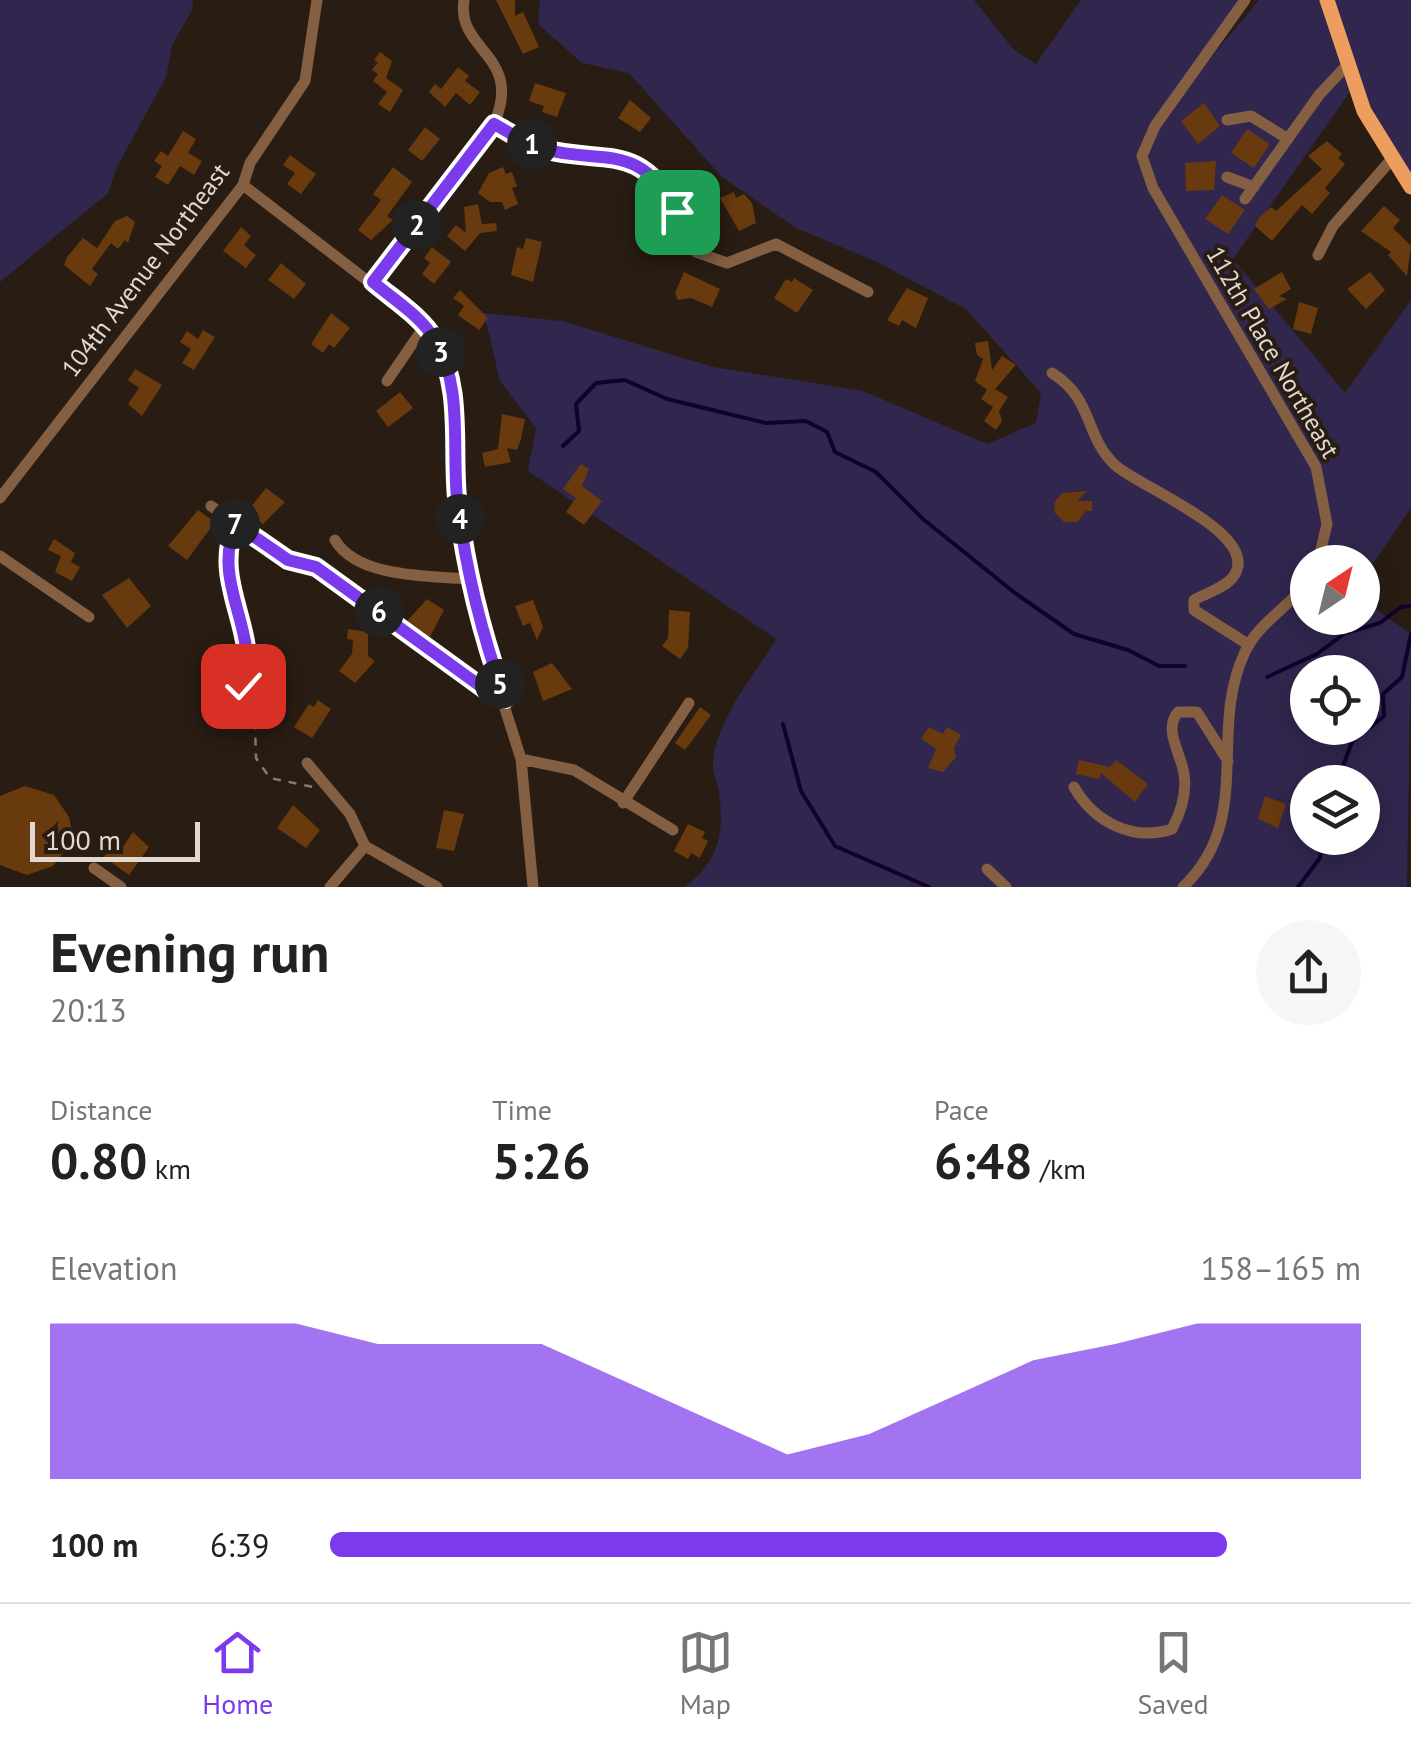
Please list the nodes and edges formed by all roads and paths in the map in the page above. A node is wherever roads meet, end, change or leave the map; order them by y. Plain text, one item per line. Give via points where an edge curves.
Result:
1 (317, 0) edge
2 (464, 0) edge
3 (1245, 0) edge
4 (1327, 0) edge
5 (1347, 64) junction
6 (1226, 120) dead end
7 (494, 124) junction
8 (1288, 139) junction
9 (1391, 160) junction
10 (1228, 176) dead end
11 (243, 185) junction
12 (1254, 186) junction
13 (1411, 187) edge
14 (1244, 199) dead end
15 (1318, 256) dead end
16 (373, 282) junction
17 (868, 292) dead end
18 (424, 327) junction
19 (1052, 373) dead end
20 (388, 381) dead end
21 (0, 498) edge
22 (211, 506) dead end
23 (236, 524) junction
24 (336, 540) dead end
25 (1322, 545) edge
26 (0, 556) edge
27 (469, 579) junction
28 (1290, 601) edge
29 (89, 616) dead end
30 (1249, 645) junction
31 (505, 699) junction
32 (689, 703) dead end
33 (521, 759) junction
34 (1228, 762) junction
35 (307, 763) dead end
36 (1074, 787) dead end
37 (334, 793) junction
38 (623, 803) junction
39 (673, 830) dead end
40 (365, 846) junction
41 (94, 868) dead end
42 (987, 868) dead end
43 (121, 887) edge
44 (330, 887) edge
45 (436, 887) edge
46 (533, 887) edge
47 (1006, 887) edge
48 (1183, 887) edge

1 - 11 street, 104th Avenue Northeast via 305,81 250,163
2 - 7 street via 469,30 504,89
3 - 25 street, 112th Place Northeast via 1154,126 1142,156 1316,467 1327,524
4 - 5 main road
5 - 8 street
5 - 9 main road
6 - 8 street via 1251,116
7 - 16 street
7 - 17 street via 539,148 616,156 633,164 667,194 696,252 726,263 776,244
8 - 12 street
9 - 13 main road
9 - 15 street via 1332,226
10 - 12 street
11 - 16 street
11 - 21 street, 104th Avenue Northeast
12 - 14 street
16 - 18 street
18 - 20 street
18 - 27 street via 452,385
19 - 30 street via 1087,407 1115,465 1219,530 1237,552 1232,579 1194,600 1194,610
22 - 23 street
23 - 31 street via 288,560 316,567
23 - 37 path via 225,549 250,666 243,686 256,758 270,778
24 - 27 street via 357,562
26 - 29 street
27 - 31 street
28 - 30 street
30 - 34 street via 1232,696
31 - 33 street
32 - 38 street
33 - 38 street via 574,770
33 - 46 street
34 - 36 street via 1196,712 1178,712 1171,729 1184,794 1172,829 1150,836 1102,819
34 - 48 street via 1224,826 1210,858
35 - 37 street
37 - 40 street
38 - 39 street
40 - 44 street
40 - 45 street
41 - 43 street
42 - 47 street

